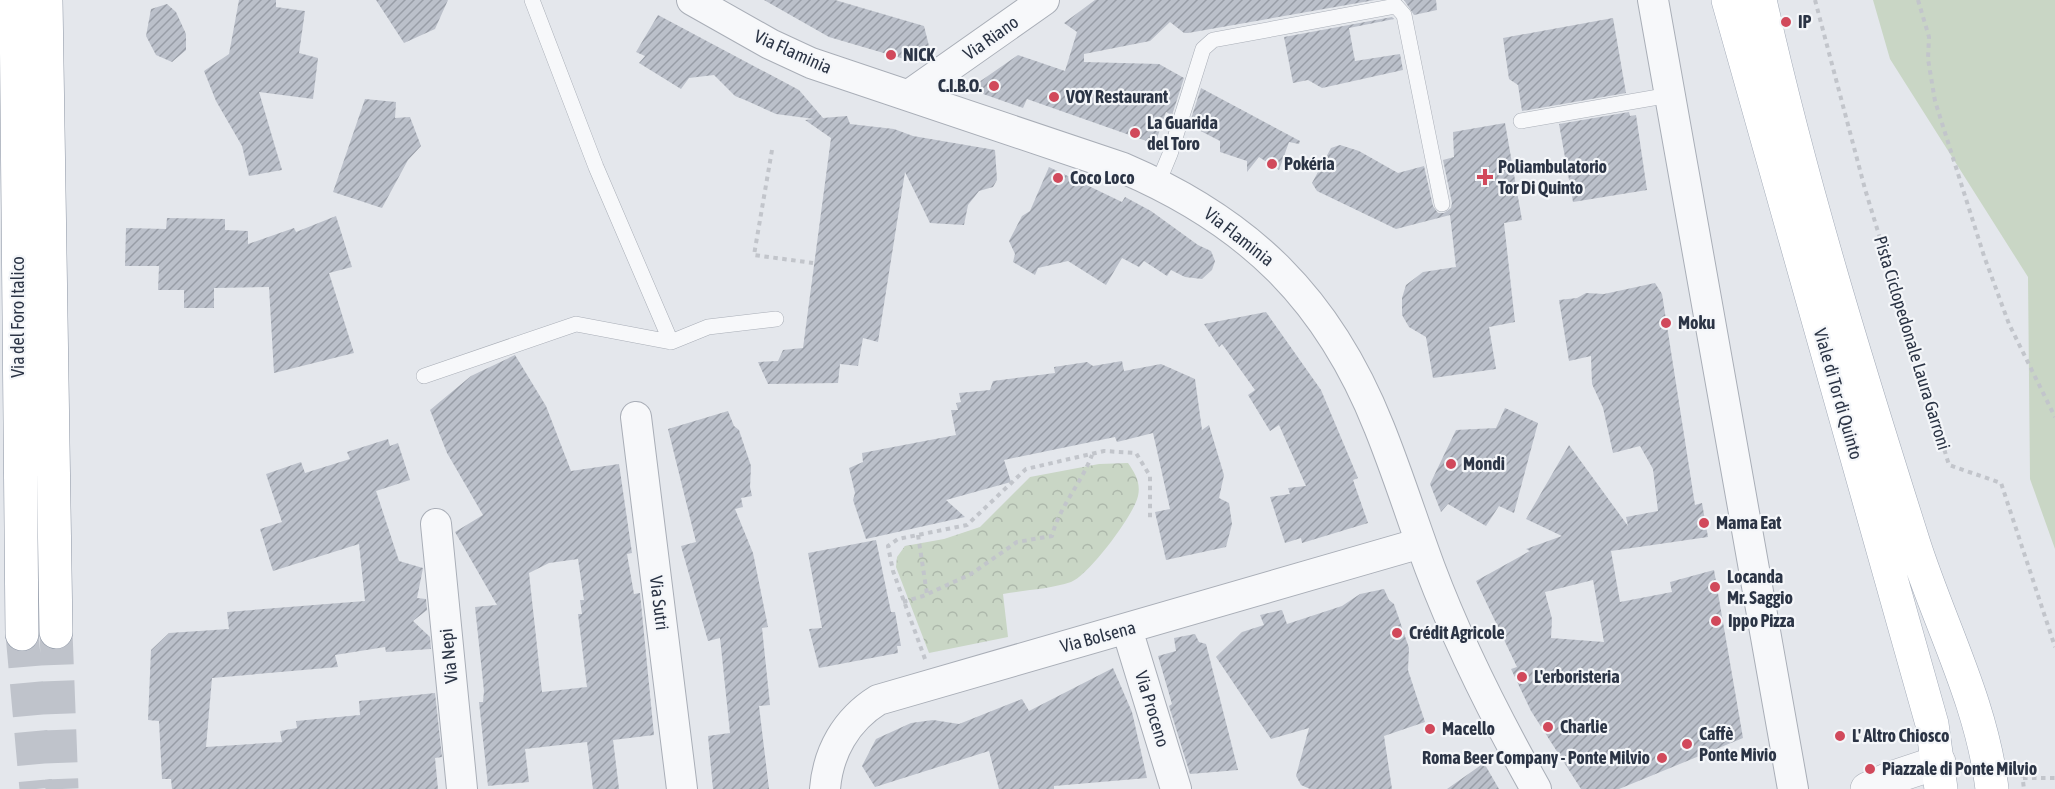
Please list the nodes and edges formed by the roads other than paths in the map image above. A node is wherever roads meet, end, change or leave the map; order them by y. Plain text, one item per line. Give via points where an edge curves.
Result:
1 (16, 0) edge
2 (46, 0) edge
3 (532, 0) edge
4 (692, 0) edge
5 (1044, 0) edge
6 (1653, 0) edge
7 (1728, 0) edge
8 (1760, 0) edge
9 (0, 47) edge
10 (909, 95) junction
11 (1670, 95) junction
12 (1521, 121) dead end
13 (18, 148) junction
14 (1158, 183) junction
15 (1442, 204) dead end
16 (776, 319) dead end
17 (671, 342) junction
18 (424, 376) dead end
19 (636, 417) dead end
20 (436, 524) dead end
21 (1421, 543) junction
22 (1127, 629) junction
23 (56, 632) tunnel mouth
24 (22, 634) tunnel mouth
25 (1940, 776) edge
26 (1991, 781) edge
27 (462, 789) edge
28 (682, 789) edge
29 (825, 789) edge
30 (1176, 789) edge
31 (1536, 789) edge
32 (1793, 789) edge
33 (1867, 789) edge

1 - 13 main road, Via del Foro Italico
2 - 23 main road, Via del Foro Italico
3 - 17 lane via 596,167
4 - 10 street, Via Flaminia via 800,58
5 - 10 street, Via Riano
6 - 11 street
7 - 25 main road, Viale di Tor di Quinto via 1932,724
8 - 26 main road, Viale di Tor di Quinto via 1815,221 1930,595 1973,705
9 - 13 main road
10 - 14 street, Via Flaminia
11 - 12 lane
11 - 32 street
13 - 24 main road, Via del Foro Italico
14 - 15 lane via 1203,49 1213,40 1396,6 1404,15
14 - 21 street, Via Flaminia via 1250,240 1277,266 1327,328 1345,355 1379,427
16 - 17 lane via 708,327
17 - 18 lane via 576,324
19 - 28 street, Via Sutri
20 - 27 street, Via Nepi
21 - 22 street, Via Bolsena
21 - 31 street, Via Flaminia via 1478,680
22 - 29 street, Via Bolsena via 878,700 859,714 840,738
22 - 30 street, Via Proceno
25 - 33 street via 1890,778

